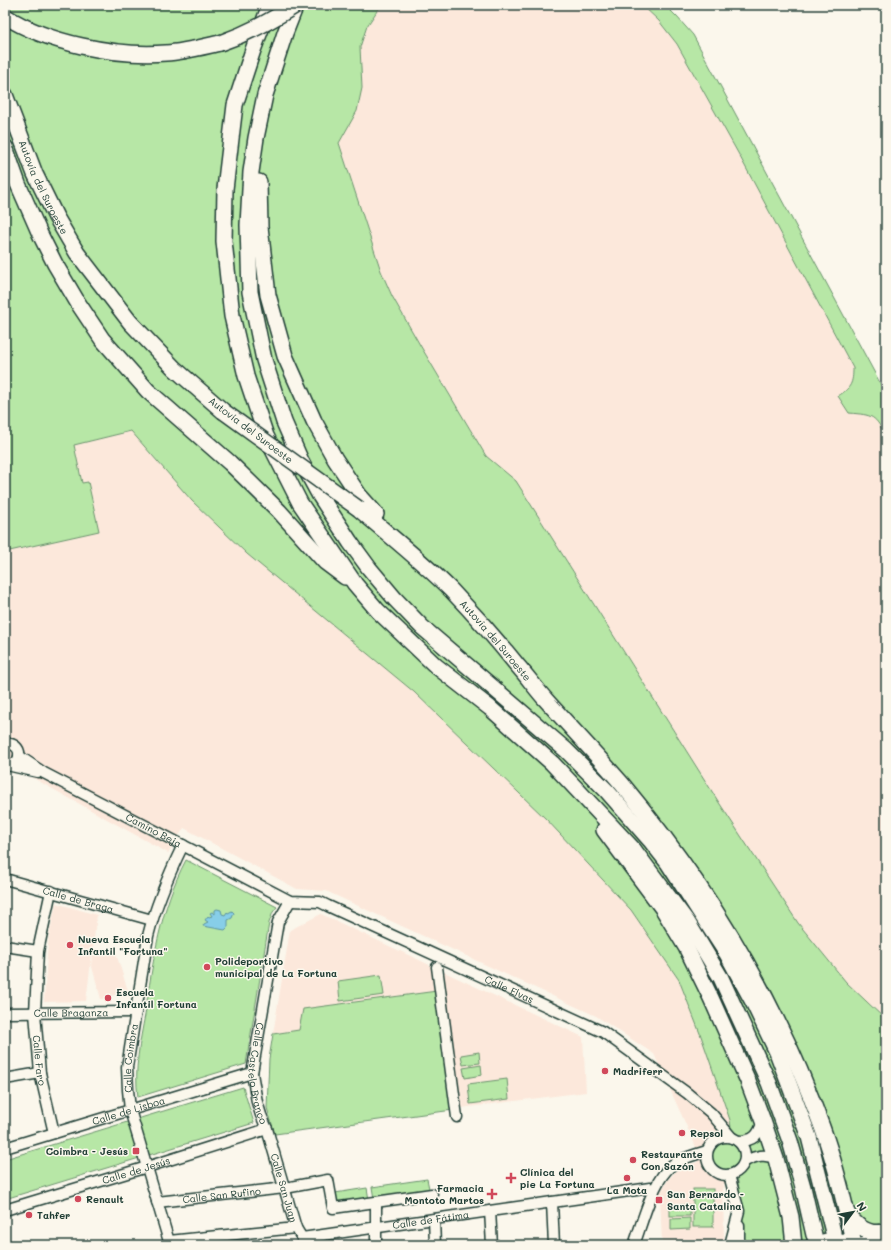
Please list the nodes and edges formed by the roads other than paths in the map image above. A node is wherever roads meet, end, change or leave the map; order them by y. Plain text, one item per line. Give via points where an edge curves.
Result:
1 (270, 5) edge
2 (296, 5) edge
3 (5, 16) edge
4 (5, 95) edge
5 (256, 138) junction
6 (5, 147) edge
7 (424, 564) junction
8 (355, 584) junction
9 (544, 698) junction
10 (6, 743) edge
11 (19, 756) junction
12 (552, 763) junction
13 (6, 765) edge
14 (44, 773) junction
15 (650, 840) junction
16 (183, 845) junction
17 (5, 879) edge
18 (51, 891) junction
19 (290, 901) junction
20 (152, 920) junction
21 (5, 946) edge
22 (38, 951) junction
23 (437, 967) dead end
24 (136, 1012) junction
25 (5, 1013) edge
26 (36, 1013) junction
27 (40, 1073) junction
28 (252, 1073) junction
29 (5, 1079) edge
30 (130, 1110) junction
31 (711, 1113) junction
32 (457, 1118) dead end
33 (763, 1121) junction
34 (267, 1129) junction
35 (54, 1133) junction
36 (735, 1139) junction
37 (715, 1140) junction
38 (5, 1148) edge
39 (707, 1151) junction
40 (776, 1159) junction
41 (745, 1161) junction
42 (147, 1167) junction
43 (729, 1175) junction
44 (285, 1188) junction
45 (654, 1190) junction
46 (432, 1194) dead end
47 (157, 1202) junction
48 (376, 1202) junction
49 (552, 1202) junction
50 (5, 1210) edge
51 (846, 1210) junction
52 (490, 1211) junction
53 (739, 1211) junction
54 (434, 1219) junction
55 (375, 1227) junction
56 (296, 1228) junction
57 (886, 1231) edge
58 (833, 1232) dead end
59 (886, 1238) edge
60 (813, 1240) edge
61 (303, 1241) edge
62 (169, 1243) edge
63 (376, 1245) edge
64 (435, 1245) edge
65 (492, 1245) edge
66 (554, 1245) edge
67 (634, 1245) edge
68 (731, 1245) edge
69 (740, 1245) edge
70 (794, 1245) edge
71 (854, 1245) edge
72 (861, 1245) edge

1 - 8 highway via 235,105 232,128 225,188 224,241 232,316 246,376 266,436 300,504
2 - 3 highway, bridge via 237,37 200,48 166,53 130,53 79,46 35,32
2 - 5 highway via 265,95
4 - 7 highway, Autovía del Suroeste, bridge via 56,217 77,253 130,322 174,368 223,411 359,509
5 - 7 highway via 260,227 268,295 285,356 314,421 359,495
5 - 15 highway via 250,172 250,292 264,360 284,422 320,496 350,542 395,599 422,627 566,750
6 - 8 highway, Autovía del Suroeste via 18,184 55,264 102,339 148,391 230,463 326,562
7 - 9 highway, Autovía del Suroeste via 489,632
8 - 12 highway via 378,611 436,666 490,708
9 - 15 highway via 569,733 630,805
9 - 51 highway via 622,784 684,864 712,905 780,1024 825,1136
10 - 11 street, Camino Beja via 16,747
11 - 13 street via 16,762
11 - 14 street, Camino Beja
12 - 33 highway via 564,785 609,836 664,909 711,998
12 - 60 highway via 634,850 688,923 721,978 769,1083 790,1141 803,1187
13 - 14 street
14 - 16 street, Camino Beja
15 - 58 highway via 668,863 727,954 777,1052 809,1137
16 - 19 street, Camino Beja
16 - 20 street, Calle Coimbra
17 - 18 street, Calle de Braga
18 - 20 street, Calle de Braga
18 - 22 street, Calle Faro
19 - 28 street, Calle Castelo Branco via 278,922
19 - 31 street, Calle Elvas via 320,902 603,1032
20 - 24 street, Calle Coimbra
21 - 22 street
22 - 26 street, Calle Faro
23 - 32 street
24 - 26 street, Calle Braganza
24 - 30 street, Calle Coimbra via 127,1067
25 - 26 street, Calle Braganza
26 - 27 street, Calle Faro
27 - 29 street
27 - 35 street, Calle Faro
28 - 30 street, Calle de Lisboa
28 - 34 street, Calle Castelo Branco via 257,1102
30 - 35 street, Calle de Lisboa
30 - 42 street, Calle Coimbra
31 - 36 street, Calle Elvas
31 - 37 street via 715,1124
33 - 36 street via 757,1136 750,1140
33 - 40 highway
34 - 42 street, Calle de Jesús
34 - 44 street, Calle San Juan
35 - 38 street, Calle de Lisboa
36 - 37 street via 724,1137
36 - 41 street via 745,1150
37 - 39 street
39 - 43 street via 708,1164 712,1169 716,1173
39 - 45 street via 684,1158 666,1170
40 - 41 street via 762,1155
40 - 70 highway via 791,1217
41 - 43 street via 739,1171
42 - 47 street, Calle Coimbra
42 - 50 street, Calle de Jesús
43 - 53 street
44 - 47 street, Calle San Rufino
44 - 48 street, Calle San Rufino via 328,1180 333,1208
44 - 56 street, Calle San Juan
45 - 49 street, Calle de Fátima via 650,1188
45 - 67 street
46 - 48 street
47 - 62 street, Calle Coimbra
48 - 55 street
49 - 52 street, Calle de Fátima
49 - 66 street
51 - 57 highway via 858,1226 868,1232
51 - 71 highway
52 - 54 street, Calle de Fátima
52 - 65 street
53 - 68 street
53 - 69 street
54 - 55 street, Calle de Fátima
54 - 64 street
55 - 61 street, Calle de Fátima
55 - 63 street
56 - 61 street, Calle San Juan
56 - 62 street
59 - 72 main road
60 - 71 main road via 834,1239

